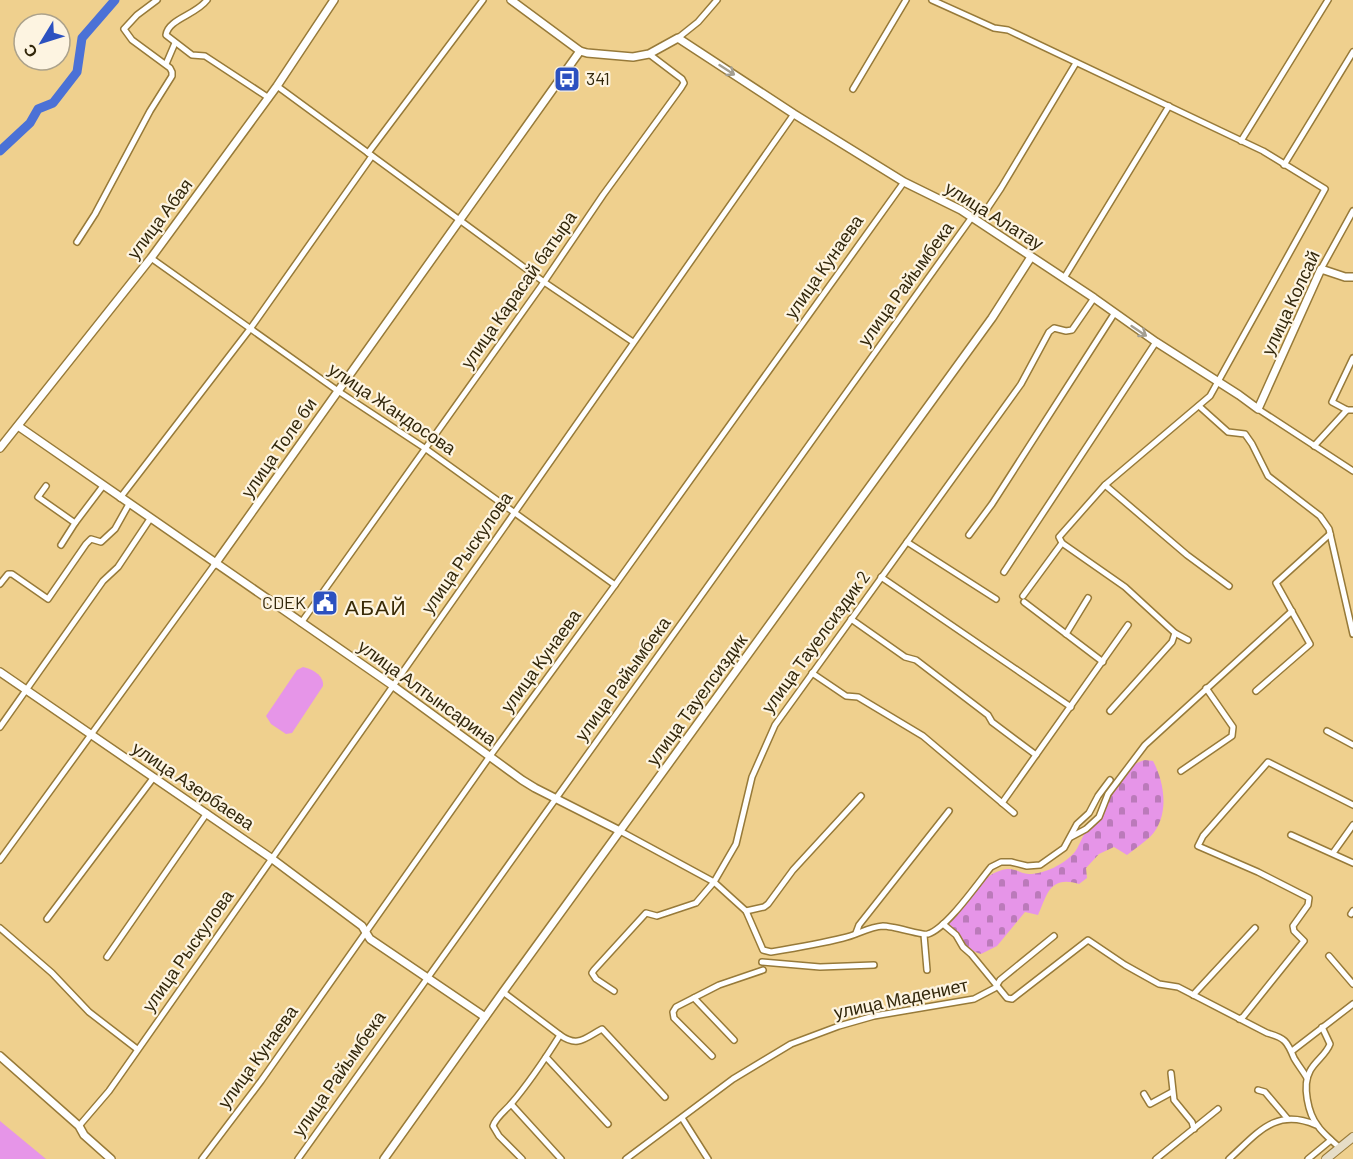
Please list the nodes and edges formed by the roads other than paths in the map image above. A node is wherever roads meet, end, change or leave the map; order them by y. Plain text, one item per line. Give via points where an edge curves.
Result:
1 (157, 0) edge
2 (207, 0) edge
3 (334, 0) edge
4 (483, 0) edge
5 (511, 0) edge
6 (717, 0) edge
7 (906, 0) edge
8 (932, 0) edge
9 (1328, 0) edge
10 (678, 38) junction
11 (175, 43) junction
12 (580, 51) junction
13 (1353, 52) edge
14 (649, 54) junction
15 (1076, 63) junction
16 (166, 64) junction
17 (277, 86) junction
18 (853, 89) dead end
19 (269, 98) junction
20 (1169, 106) junction
21 (794, 114) junction
22 (1241, 141) junction
23 (370, 154) junction
24 (1284, 165) junction
25 (904, 182) junction
26 (1353, 211) edge
27 (972, 217) junction
28 (460, 221) junction
29 (77, 242) dead end
30 (1031, 257) junction
31 (151, 258) junction
32 (1321, 269) junction
33 (1353, 277) edge
34 (1064, 278) junction
35 (544, 282) junction
36 (1094, 298) junction
37 (1114, 314) junction
38 (250, 329) junction
39 (633, 342) junction
40 (1156, 342) junction
41 (1353, 358) edge
42 (1218, 381) junction
43 (338, 391) junction
44 (1199, 406) junction
45 (1258, 409) junction
46 (1350, 410) edge
47 (18, 426) junction
48 (1314, 446) junction
49 (0, 448) edge
50 (426, 449) junction
51 (1353, 471) edge
52 (1105, 485) junction
53 (46, 486) dead end
54 (103, 486) junction
55 (120, 498) junction
56 (129, 504) junction
57 (514, 513) junction
58 (150, 519) junction
59 (75, 523) junction
60 (1330, 534) junction
61 (969, 535) dead end
62 (906, 542) junction
63 (1062, 543) junction
64 (61, 545) dead end
65 (215, 564) junction
66 (1004, 572) dead end
67 (881, 577) junction
68 (1, 581) edge
69 (615, 585) junction
70 (1229, 586) dead end
71 (1088, 598) dead end
72 (996, 599) dead end
73 (1292, 611) junction
74 (851, 619) junction
75 (301, 623) junction
76 (1128, 625) dead end
77 (1175, 633) junction
78 (1066, 634) junction
79 (1353, 634) edge
80 (1188, 640) dead end
81 (1103, 662) junction
82 (0, 672) edge
83 (812, 673) junction
84 (392, 685) junction
85 (1206, 688) junction
86 (27, 690) junction
87 (1256, 691) dead end
88 (1071, 707) junction
89 (1110, 711) dead end
90 (0, 727) edge
91 (1327, 731) dead end
92 (90, 735) junction
93 (1353, 745) edge
94 (1036, 755) junction
95 (490, 756) junction
96 (1181, 771) dead end
97 (154, 777) junction
98 (1110, 780) dead end
99 (861, 796) dead end
100 (556, 799) junction
101 (1002, 803) junction
102 (1353, 805) edge
103 (949, 811) dead end
104 (207, 813) junction
105 (1014, 813) dead end
106 (1352, 827) edge
107 (620, 831) junction
108 (1291, 835) dead end
109 (1071, 837) junction
110 (1333, 854) junction
111 (271, 858) junction
112 (0, 860) edge
113 (1353, 863) edge
114 (714, 882) junction
115 (746, 911) junction
116 (47, 920) dead end
117 (943, 924) junction
118 (0, 928) edge
119 (1255, 928) dead end
120 (365, 931) junction
121 (856, 933) junction
122 (924, 935) junction
123 (1054, 936) dead end
124 (1329, 956) dead end
125 (107, 957) dead end
126 (762, 962) dead end
127 (874, 965) dead end
128 (763, 970) dead end
129 (927, 970) dead end
130 (427, 977) junction
131 (1353, 984) edge
132 (997, 985) junction
133 (614, 991) dead end
134 (503, 992) junction
135 (1193, 995) junction
136 (694, 998) junction
137 (1353, 1004) edge
138 (485, 1017) junction
139 (1239, 1019) junction
140 (1322, 1028) junction
141 (560, 1035) junction
142 (734, 1040) dead end
143 (137, 1049) junction
144 (1292, 1051) junction
145 (0, 1056) edge
146 (712, 1056) dead end
147 (546, 1057) junction
148 (1171, 1073) dead end
149 (1307, 1078) junction
150 (1258, 1090) dead end
151 (1172, 1092) junction
152 (1144, 1094) dead end
153 (665, 1097) dead end
154 (511, 1104) junction
155 (1218, 1109) dead end
156 (682, 1118) junction
157 (1287, 1118) junction
158 (608, 1124) dead end
159 (1316, 1125) junction
160 (79, 1126) junction
161 (1194, 1128) junction
162 (1353, 1137) edge
163 (1331, 1140) junction
164 (1340, 1148) junction
165 (111, 1159) edge
166 (202, 1159) edge
167 (298, 1159) edge
168 (384, 1159) edge
169 (522, 1159) edge
170 (561, 1159) edge
171 (626, 1159) edge
172 (708, 1159) edge
173 (1156, 1159) edge
174 (1229, 1159) edge
175 (1308, 1159) edge
176 (1326, 1159) edge

1 - 16 street via 124,29 132,40
2 - 11 street via 194,13 168,27 166,35
3 - 17 street, улица Абая
4 - 23 street
5 - 12 street
6 - 10 street
7 - 18 street
8 - 15 street via 994,28 1007,29
9 - 22 street
10 - 14 street
10 -> 21 street, улица Алатау
11 - 16 street
11 - 19 street via 192,55 205,56
12 - 14 street via 604,56
12 - 28 street, улица Толе би
13 - 24 street
14 - 35 street, улица Карасай батыра via 684,83
15 - 20 street
15 - 27 street, улица Райымбека via 992,202
16 - 29 street via 172,76
17 - 19 street, улица Абая
17 - 23 street
19 - 31 street, улица Абая
20 - 22 street
20 - 34 street
21 - 25 street, улица Алатау
21 - 39 street, улица Рыскулова
22 - 24 street
23 - 28 street
23 - 38 street
24 - 42 street via 1325,189
25 - 27 street, улица Алатау
25 - 69 street, улица Кунаева
26 - 32 street, улица Колсай
27 - 30 street, улица Алатау
27 - 100 street, улица Райымбека
28 - 35 street
28 - 43 street, улица Толе би
30 - 34 street, улица Алатау
30 - 107 street, улица Тауелсиздик via 992,318
31 - 38 street, улица Жандосова
31 - 47 street, улица Абая
32 - 33 street
32 - 45 street, улица Колсай
34 - 36 street, улица Алатау
35 - 39 street
35 - 50 street, улица Карасай батыра
36 - 37 street, улица Алатау
36 - 62 street, улица Тауелсиздик 2 via 1072,330 1054,328 1049,332 1021,384
37 -> 40 street, улица Алатау
37 - 61 street
38 - 43 street, улица Жандосова
38 - 55 street
39 - 57 street, улица Рыскулова
40 - 42 street, улица Алатау
40 - 66 street
41 - 46 street via 1332,402
42 - 44 street
42 - 45 street, улица Алатау
43 - 50 street, улица Жандосова
43 - 65 street, улица Толе би
44 - 52 street
44 - 60 street via 1228,432 1245,434 1268,476 1320,516
45 - 48 street
46 - 48 street
47 - 49 street, улица Абая
47 - 54 street, улица Алтынсарина
48 - 51 street
50 - 57 street, улица Жандосова
50 - 75 street, улица Карасай батыра
52 - 63 street via 1059,537
52 - 70 street via 1186,555
53 - 59 street via 38,497
54 - 55 street, улица Алтынсарина
54 - 59 street
55 - 56 street, улица Алтынсарина
56 - 58 street, улица Алтынсарина
56 - 68 street via 115,529 101,543 91,539 86,544 48,599 12,574
57 - 69 street, улица Жандосова
57 - 84 street, улица Рыскулова
58 - 65 street, улица Алтынсарина
58 - 86 street
59 - 64 street
60 - 73 street via 1276,583
60 - 79 street
62 - 67 street, улица Тауелсиздик 2
62 - 72 street
63 - 77 street via 1125,587
63 - 78 street via 1024,599
65 - 75 street, улица Алтынсарина
65 - 92 street, улица Толе би
67 - 74 street, улица Тауелсиздик 2
67 - 88 street
69 - 95 street, улица Кунаева
71 - 78 street
73 - 85 street
73 - 87 street via 1310,644
74 - 83 street, улица Тауелсиздик 2
74 - 94 street via 905,657 916,660
75 - 84 street, улица Алтынсарина
76 - 81 street
77 - 80 street
77 - 89 street via 1172,642
78 - 81 street
81 - 88 street
82 - 86 street, улица Азербаева
83 - 101 street via 846,696 858,697 923,735
83 - 114 street, улица Тауелсиздик 2 via 775,725 752,777 736,844
84 - 95 street, улица Алтынсарина
84 - 111 street, улица Рыскулова
85 - 96 street via 1233,727 1232,736
85 - 109 street via 1145,745 1108,794 1099,817
86 - 90 street
86 - 92 street, улица Азербаева
88 - 94 street
91 - 93 street
92 - 97 street, улица Азербаева
92 - 112 street, улица Толе би
94 - 101 street
95 - 100 street, улица Алтынсарина
95 - 120 street, улица Кунаева
97 - 104 street, улица Азербаева
97 - 116 street
98 - 109 street
99 - 115 street via 793,870 768,904
100 - 107 street, улица Алтынсарина
100 - 130 street, улица Райымбека
101 - 105 street
102 - 139 street via 1268,762 1203,836 1198,846 1309,898 1293,927 1304,941
103 - 121 street
104 - 111 street, улица Азербаева
104 - 125 street
106 - 110 street
107 - 114 street, улица Алтынсарина
107 - 134 street, улица Тауелсиздик
108 - 110 street
109 - 117 street via 1064,849 1040,865 1001,862 991,867
110 - 113 street
111 - 120 street, улица Азербаева
111 - 143 street, улица Рыскулова
114 - 115 street, улица Алтынсарина
114 - 133 street, улица Тауелсиздик 2 via 696,903 657,916 646,913 634,924 592,973
115 - 121 street via 763,950 771,952
117 - 122 street
117 - 132 street
118 - 143 street via 89,1012
119 - 135 street
120 - 130 street, улица Азербаева via 370,939
120 - 166 street, улица Кунаева
121 - 122 street via 885,926
122 - 129 street
123 - 132 street, улица Мадениет
124 - 131 street
126 - 127 street via 820,967
128 - 136 street
130 - 138 street, улица Азербаева
130 - 167 street, улица Райымбека
132 - 135 street via 1012,999 1088,940 1160,984
132 - 156 street, улица Мадениет via 975,999 874,1016 791,1044 733,1079
134 - 138 street, улица Тауелсиздик
134 - 141 street
135 - 139 street
136 - 142 street
136 - 146 street via 676,1007 674,1018
137 - 140 street
138 - 168 street, улица Тауелсиздик
139 - 144 street via 1278,1036
140 - 144 street
140 - 149 street via 1329,1048
141 - 147 street
141 - 153 street via 578,1042 602,1029
143 - 160 street, улица Рыскулова
144 - 149 street
145 - 160 street
147 - 154 street
147 - 158 street
148 - 151 street
149 - 159 street
150 - 157 street via 1265,1092
151 - 152 street via 1150,1104
151 - 161 street via 1177,1106
154 - 169 street via 493,1126
154 - 170 street
155 - 161 street
156 - 171 street, улица Мадениет
156 - 172 street
157 - 159 street
157 - 174 street via 1267,1125
159 - 163 street
160 - 165 street
161 - 173 street
162 - 164 main road
163 - 164 street
163 - 175 street
164 - 176 main road

